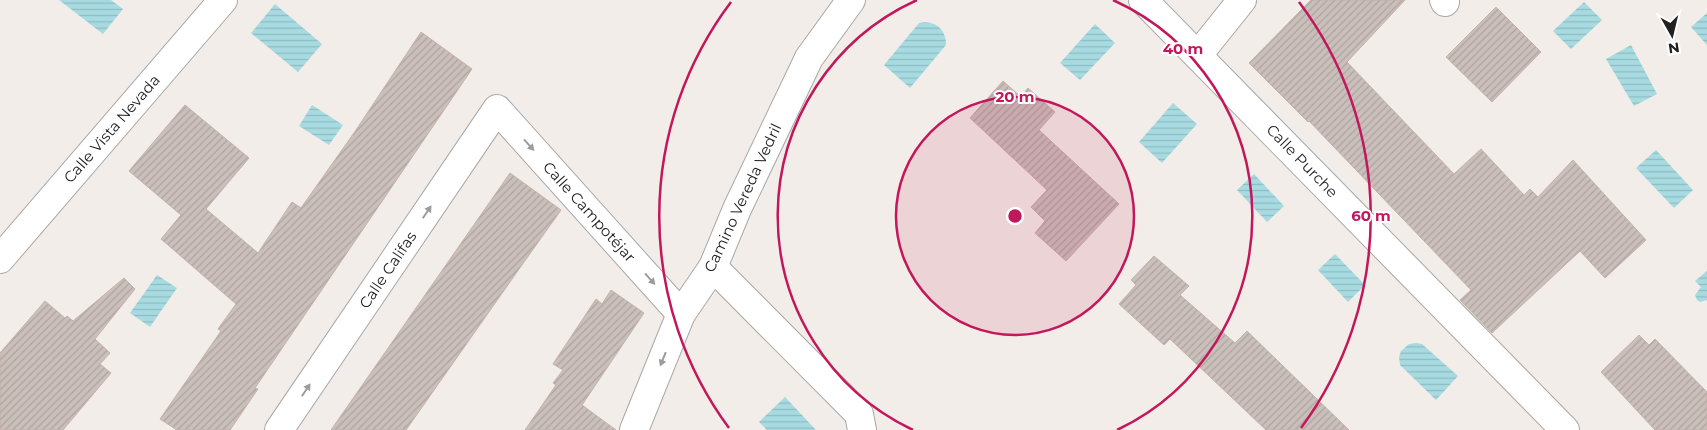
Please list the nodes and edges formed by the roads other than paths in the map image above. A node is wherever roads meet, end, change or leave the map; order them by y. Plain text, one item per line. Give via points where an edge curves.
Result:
1 (223, 0) edge
2 (851, 0) edge
3 (1143, 0) edge
4 (1242, 0) edge
5 (1198, 55) junction
6 (497, 109) joint
7 (0, 258) edge
8 (713, 267) junction
9 (682, 314) junction
10 (279, 430) edge
11 (634, 430) edge
12 (862, 430) edge
13 (1565, 430) edge

1 - 7 street, Calle Vista Nevada
2 - 8 street, Camino Vereda Vedril via 809,58
3 - 5 street, Calle Purche
4 - 5 street
5 - 13 street, Calle Purche
6 -> 9 street, Calle Campotéjar
10 -> 6 street, Calle Califas
8 - 9 street, Camino Vereda Vedril
8 - 12 street via 859,414
9 -> 11 street, Camino Vereda Vedril

